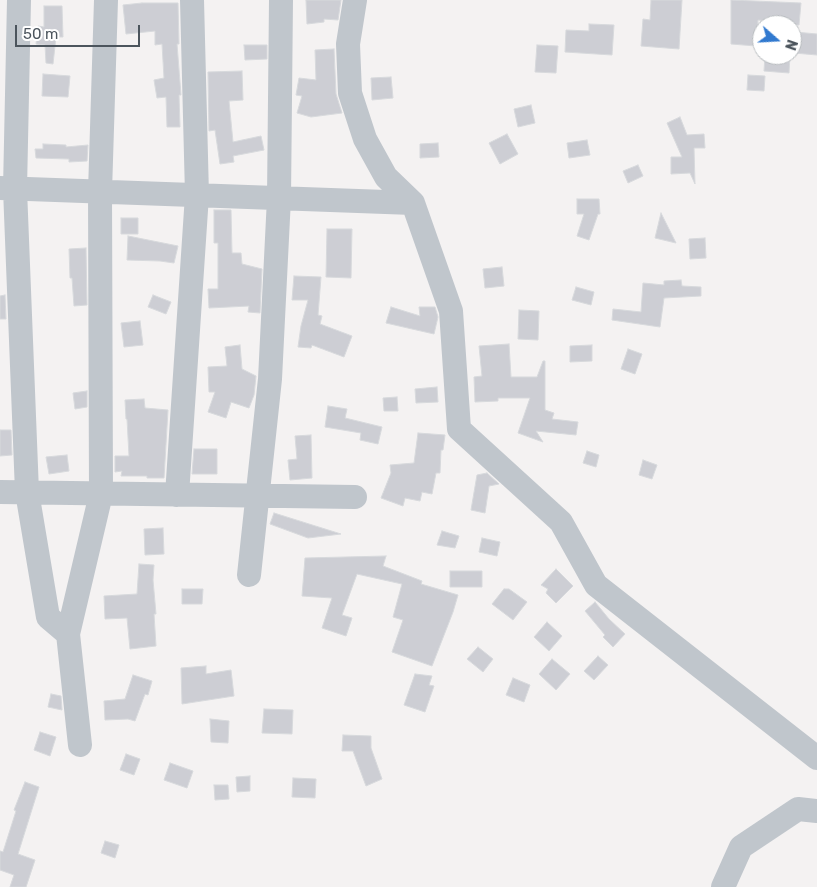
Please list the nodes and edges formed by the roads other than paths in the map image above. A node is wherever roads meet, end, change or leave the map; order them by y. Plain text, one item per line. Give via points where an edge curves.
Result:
1 (19, 0) edge
2 (106, 0) edge
3 (192, 0) edge
4 (282, 0) edge
5 (355, 0) edge
6 (8, 189) edge
7 (100, 192) junction
8 (196, 195) junction
9 (279, 198) junction
10 (413, 203) junction
11 (0, 492) edge
12 (27, 492) junction
13 (102, 494) junction
14 (177, 495) junction
15 (258, 496) junction
16 (355, 497) dead end
17 (249, 575) dead end
18 (68, 634) junction
19 (80, 745) dead end
20 (817, 758) edge
21 (817, 811) edge
22 (723, 887) edge

1 - 6 street
2 - 7 street
3 - 8 street
4 - 9 street
5 - 10 street via 348,44 350,93 366,139 386,177
6 - 7 street
6 - 12 street
7 - 8 street
7 - 13 street
8 - 9 street
8 - 14 street
9 - 10 street
9 - 15 street via 270,379
10 - 20 street via 451,310 458,429 561,522 596,585
11 - 12 street
12 - 13 street
12 - 18 street via 48,617
13 - 14 street
13 - 18 street
14 - 15 street
15 - 16 street
15 - 17 street
18 - 19 street
21 - 22 street via 798,809 741,847

